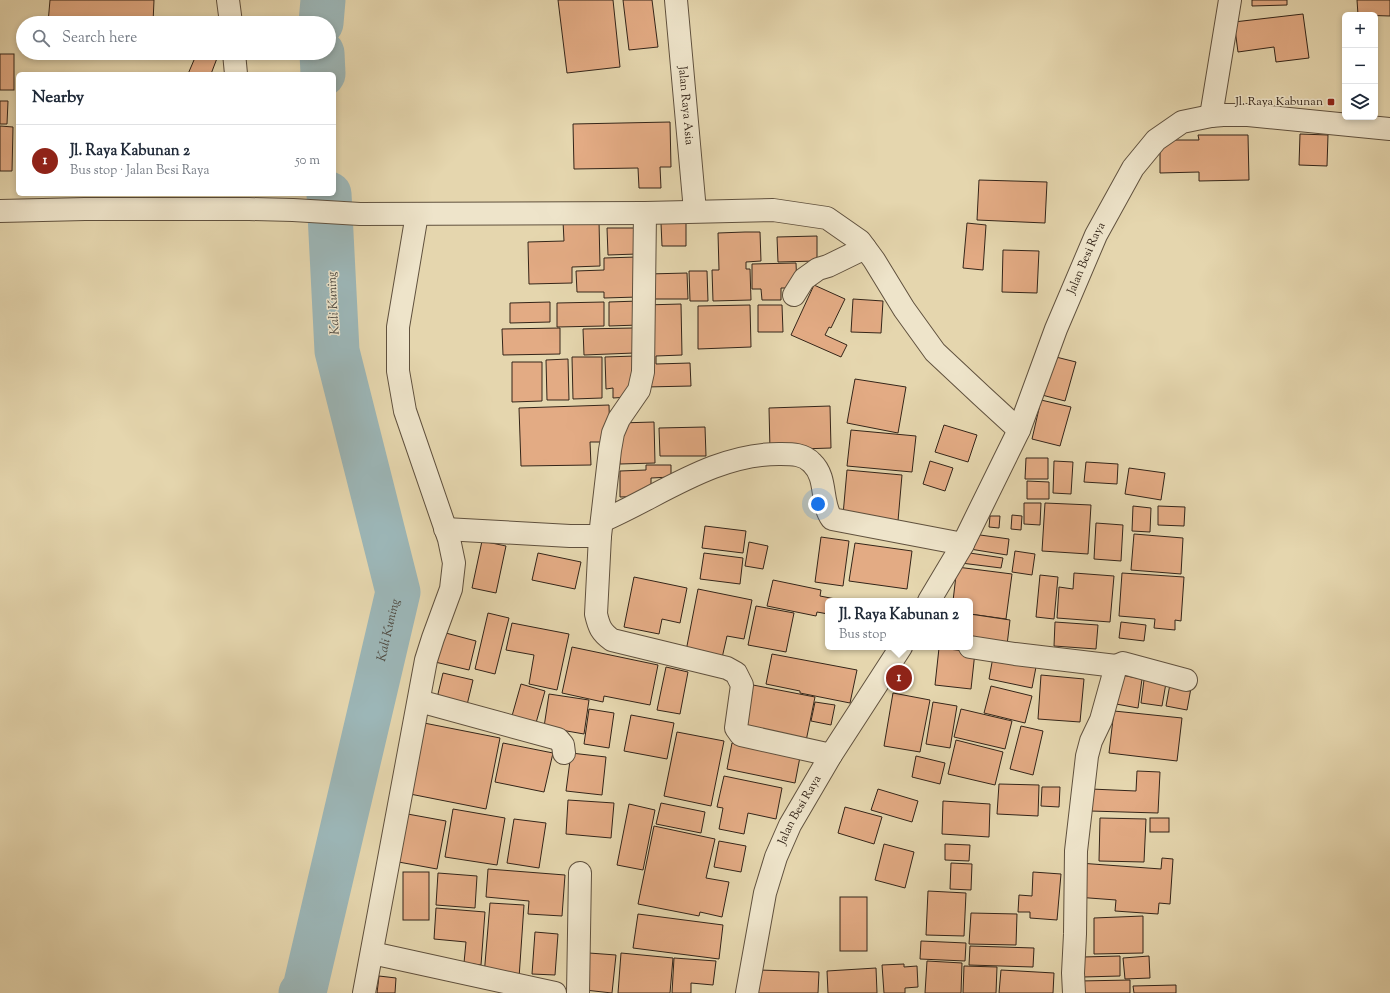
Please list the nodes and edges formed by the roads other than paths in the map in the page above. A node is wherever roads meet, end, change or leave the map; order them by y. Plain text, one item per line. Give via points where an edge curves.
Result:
1 (228, 0) edge
2 (676, 0) edge
3 (1230, 0) edge
4 (230, 16) edge
5 (235, 60) edge
6 (236, 72) edge
7 (1211, 116) junction
8 (1390, 129) edge
9 (248, 202) edge
10 (0, 211) edge
11 (695, 211) junction
12 (645, 213) junction
13 (417, 214) junction
14 (865, 248) junction
15 (794, 295) dead end
16 (1019, 430) junction
17 (445, 528) junction
18 (601, 528) junction
19 (963, 544) junction
20 (931, 598) edge
21 (973, 647) edge
22 (899, 650) edge
23 (1116, 666) junction
24 (1186, 680) dead end
25 (419, 701) junction
26 (564, 753) dead end
27 (831, 755) junction
28 (580, 873) dead end
29 (372, 952) junction
30 (364, 993) edge
31 (555, 993) edge
32 (578, 993) edge
33 (747, 993) edge
34 (1074, 993) edge

1 - 4 street
2 - 11 street, Jalan Raya Asia
3 - 7 street
5 - 6 street
7 - 8 street, Jalan Besi Raya via 1248,115
7 - 16 street, Jalan Besi Raya via 1182,122 1156,140 1133,168 1096,235 1056,329
9 - 10 street
9 - 13 street via 293,210
11 - 12 street
11 - 14 street via 773,210 827,218 860,241
12 - 13 street
12 - 18 street via 643,372 639,390 619,419 613,433
13 - 17 street via 398,327 398,371 405,411
14 - 15 street via 818,269 804,279
14 - 16 street via 935,352
16 - 19 street, Jalan Besi Raya
17 - 18 street via 570,536
17 - 25 street via 454,563 451,589 428,652
18 - 19 street via 648,498 710,469 766,454 797,454 812,463 822,478 828,514 832,519
18 - 27 street via 596,614 603,633 612,640 727,668 736,673 742,685 736,728 741,735
19 - 20 street, Jalan Besi Raya
21 - 23 street
22 - 27 street, Jalan Besi Raya
23 - 24 street via 1123,663
23 - 34 street via 1101,720 1091,740 1087,756 1076,851
25 - 26 street via 558,739 563,745
25 - 29 street
27 - 33 street, Jalan Besi Raya via 790,825 776,856 765,893
28 - 32 street
29 - 30 street
29 - 31 street

